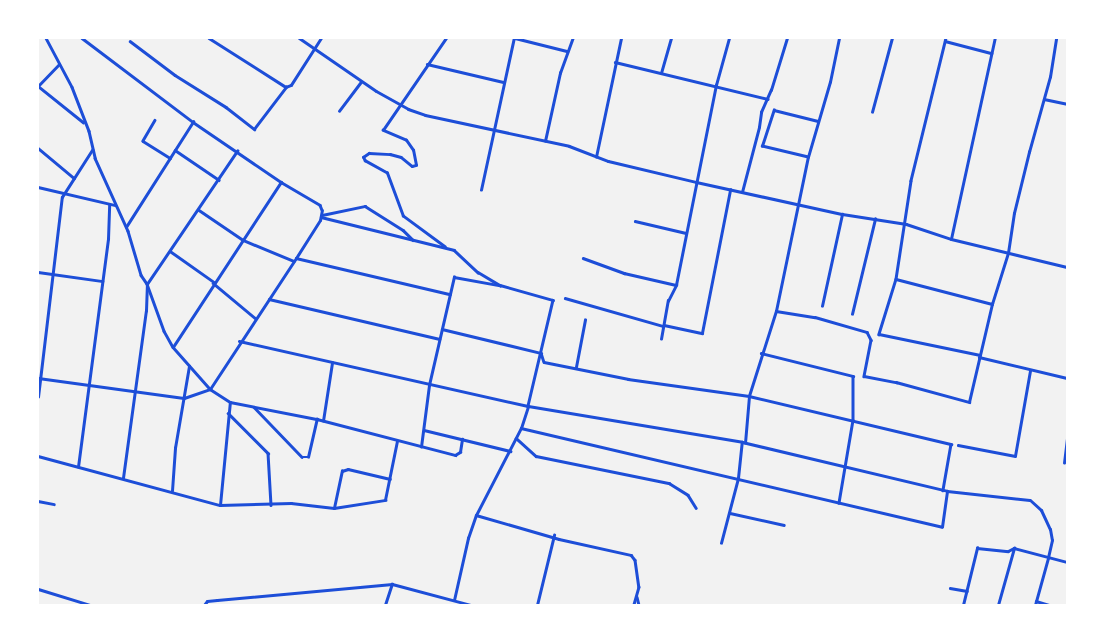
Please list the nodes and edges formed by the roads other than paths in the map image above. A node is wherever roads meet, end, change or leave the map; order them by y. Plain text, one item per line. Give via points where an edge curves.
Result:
1 (46, 38) edge
2 (82, 38) edge
3 (209, 38) edge
4 (299, 38) edge
5 (321, 38) edge
6 (446, 38) edge
7 (514, 38) edge
8 (573, 38) edge
9 (621, 38) edge
10 (671, 38) edge
11 (729, 38) edge
12 (787, 38) edge
13 (839, 38) edge
14 (892, 38) edge
15 (995, 38) edge
16 (1056, 38) edge
17 (946, 40) edge
18 (130, 41) dead end
19 (314, 48) junction
20 (566, 51) junction
21 (991, 53) junction
22 (614, 62) junction
23 (59, 64) junction
24 (427, 64) junction
25 (661, 73) junction
26 (362, 82) junction
27 (503, 82) junction
28 (716, 85) junction
29 (38, 86) edge
30 (286, 87) junction
31 (768, 99) junction
32 (1044, 99) junction
33 (1067, 104) edge
34 (400, 105) junction
35 (339, 111) dead end
36 (872, 112) dead end
37 (155, 120) dead end
38 (818, 121) junction
39 (84, 122) junction
40 (193, 122) junction
41 (493, 130) junction
42 (545, 141) junction
43 (38, 148) edge
44 (92, 149) junction
45 (175, 150) junction
46 (237, 151) junction
47 (595, 157) junction
48 (808, 157) junction
49 (170, 158) junction
50 (74, 178) junction
51 (219, 180) junction
52 (281, 182) junction
53 (696, 182) junction
54 (38, 187) edge
55 (481, 190) dead end
56 (730, 190) junction
57 (742, 192) junction
58 (64, 193) junction
59 (798, 204) junction
60 (110, 205) junction
61 (115, 205) junction
62 (199, 210) junction
63 (322, 210) joint
64 (842, 214) junction
65 (322, 216) junction
66 (876, 219) junction
67 (635, 222) dead end
68 (906, 224) junction
69 (126, 227) junction
70 (686, 233) junction
71 (951, 239) junction
72 (243, 240) junction
73 (414, 241) junction
74 (445, 247) junction
75 (170, 251) junction
76 (1008, 253) junction
77 (583, 258) dead end
78 (295, 260) junction
79 (1067, 266) edge
80 (38, 272) edge
81 (55, 274) junction
82 (896, 280) junction
83 (102, 281) junction
84 (214, 282) junction
85 (147, 284) junction
86 (500, 285) junction
87 (676, 285) junction
88 (450, 294) junction
89 (565, 298) dead end
90 (268, 299) junction
91 (992, 304) junction
92 (822, 306) dead end
93 (776, 311) junction
94 (852, 314) dead end
95 (255, 318) junction
96 (585, 320) dead end
97 (664, 326) junction
98 (442, 329) junction
99 (440, 339) junction
100 (662, 339) dead end
101 (240, 341) junction
102 (173, 347) junction
103 (541, 353) junction
104 (761, 353) junction
105 (979, 356) junction
106 (332, 363) junction
107 (189, 366) junction
108 (576, 367) junction
109 (1030, 371) junction
110 (39, 378) edge
111 (1067, 378) edge
112 (429, 385) junction
113 (89, 387) junction
114 (210, 389) junction
115 (136, 392) junction
116 (749, 396) junction
117 (38, 397) edge
118 (184, 398) junction
119 (230, 402) junction
120 (528, 406) junction
121 (254, 407) junction
122 (228, 413) junction
123 (317, 419) junction
124 (323, 420) junction
125 (852, 420) junction
126 (521, 428) junction
127 (424, 430) junction
128 (516, 438) junction
129 (462, 439) junction
130 (1067, 439) edge
131 (397, 441) junction
132 (744, 442) junction
133 (958, 446) dead end
134 (421, 447) junction
135 (510, 451) junction
136 (38, 456) edge
137 (1064, 463) dead end
138 (844, 466) junction
139 (78, 468) junction
140 (124, 478) junction
141 (738, 478) junction
142 (390, 479) junction
143 (945, 490) junction
144 (172, 491) junction
145 (38, 501) edge
146 (840, 503) junction
147 (54, 504) dead end
148 (220, 505) junction
149 (271, 505) junction
150 (334, 508) junction
151 (696, 508) dead end
152 (730, 512) junction
153 (476, 515) junction
154 (784, 525) dead end
155 (554, 535) junction
156 (721, 543) dead end
157 (1014, 548) junction
158 (1048, 558) junction
159 (1067, 562) edge
160 (392, 584) junction
161 (950, 588) dead end
162 (38, 589) edge
163 (966, 591) junction
164 (637, 596) junction
165 (454, 600) junction
166 (1036, 601) junction
167 (90, 605) edge
168 (204, 605) edge
169 (385, 605) edge
170 (471, 605) edge
171 (537, 605) edge
172 (634, 605) edge
173 (639, 605) edge
174 (963, 605) edge
175 (998, 605) edge
176 (1036, 605) edge
177 (1049, 605) edge

1 - 23 street
2 - 40 street
3 - 30 street
4 - 19 street
5 - 19 street
6 - 24 street
7 - 20 street
7 - 27 street
8 - 20 street
9 - 22 street
10 - 25 street
11 - 28 street
12 - 31 street
13 - 38 street
14 - 36 street
15 - 21 street
16 - 32 street
17 - 21 street
17 - 68 street via 912,181
18 - 30 street via 174,75 226,107 254,129
19 - 26 street
19 - 30 street via 291,85
20 - 42 street
21 - 71 street
22 - 25 street
22 - 47 street
23 - 29 street via 44,83
23 - 39 street via 72,87
24 - 27 street
24 - 34 street
25 - 28 street
26 - 34 street
26 - 35 street
27 - 41 street
28 - 31 street
28 - 53 street
29 - 39 street
31 - 57 street via 761,112
32 - 33 street
32 - 76 street via 1014,213
34 - 41 street via 425,115
34 - 74 street via 383,130 406,140 413,150 416,165 412,166 401,157 390,154 369,153 362,157 387,173 403,216
37 - 49 street via 143,141
38 - 48 street
38 - 48 street via 774,110 762,146
39 - 44 street via 89,131
40 - 45 street
40 - 46 street
41 - 42 street
41 - 55 street
42 - 47 street via 569,146
43 - 50 street
44 - 50 street
44 - 61 street
45 - 49 street
45 - 51 street
46 - 51 street
46 - 52 street
47 - 53 street
48 - 59 street
49 - 69 street
50 - 58 street
51 - 62 street
52 - 63 street via 310,198
52 - 72 street
53 - 56 street
53 - 70 street
54 - 58 street
56 - 57 street
56 - 97 street via 702,333
57 - 59 street
58 - 60 street
58 - 81 street
59 - 64 street
59 - 93 street
60 - 61 street
60 - 83 street
61 - 69 street
62 - 72 street
62 - 75 street
63 - 65 street
64 - 66 street
64 - 92 street
65 - 73 street
65 - 73 street via 365,206 403,230
65 - 78 street
66 - 68 street
66 - 94 street
67 - 70 street
68 - 71 street
68 - 82 street
69 - 85 street via 141,275
70 - 87 street
71 - 76 street
72 - 78 street
72 - 84 street
73 - 74 street
74 - 86 street via 454,250 478,272
75 - 84 street
75 - 85 street
76 - 79 street
76 - 91 street
77 - 87 street via 624,273
78 - 88 street
78 - 90 street
80 - 81 street
81 - 83 street
81 - 110 street
82 - 91 street
82 - 105 street via 878,334
83 - 113 street
84 - 95 street
84 - 102 street
85 - 102 street
85 - 115 street
86 - 88 street via 454,277
86 - 103 street via 553,300
87 - 97 street via 668,301
88 - 98 street
89 - 97 street
90 - 95 street
90 - 99 street
91 - 105 street
93 - 104 street
93 - 105 street via 815,317 867,332 871,340 864,376 969,402
95 - 101 street
96 - 108 street
97 - 100 street
98 - 99 street
98 - 103 street
99 - 112 street
101 - 106 street
101 - 114 street
102 - 107 street
103 - 108 street via 544,362
103 - 120 street
104 - 116 street
104 - 125 street via 853,376
105 - 109 street
106 - 112 street
106 - 124 street
107 - 114 street
107 - 118 street
108 - 116 street via 628,379
109 - 111 street
109 - 133 street via 1015,456
110 - 113 street
110 - 117 street
112 - 120 street
112 - 127 street
113 - 115 street
113 - 139 street
114 - 118 street
114 - 119 street
115 - 118 street
115 - 140 street
116 - 125 street
116 - 132 street
118 - 144 street via 175,448
119 - 121 street
119 - 122 street
120 - 126 street
120 - 132 street
121 - 123 street
121 - 123 street via 302,457 308,456
122 - 148 street
122 - 149 street via 268,453
123 - 124 street
124 - 131 street
125 - 138 street
125 - 143 street via 951,444
126 - 128 street
126 - 141 street
127 - 129 street
127 - 134 street
128 - 135 street
128 - 151 street via 536,456 670,483 688,495
129 - 134 street via 460,452 455,454
129 - 135 street
130 - 137 street
131 - 134 street
131 - 142 street
132 - 138 street
132 - 141 street
135 - 153 street
136 - 139 street
138 - 143 street
138 - 146 street
139 - 140 street
140 - 144 street
141 - 146 street
141 - 152 street
142 - 150 street via 385,500
142 - 150 street via 348,469 342,471
143 - 146 street via 942,527
143 - 158 street via 1030,500 1041,510 1050,529 1052,546
144 - 148 street
145 - 147 street
148 - 149 street
149 - 150 street via 291,503
152 - 154 street
152 - 156 street
153 - 155 street
153 - 165 street
155 - 164 street via 559,539 631,555 638,572
155 - 171 street
157 - 158 street
157 - 163 street via 1008,551 977,548
157 - 175 street
158 - 159 street
158 - 166 street
160 - 165 street
160 - 168 street via 208,601
160 - 169 street
161 - 163 street
162 - 167 street
163 - 174 street
164 - 172 street
164 - 173 street
165 - 170 street
166 - 176 street
166 - 177 street

